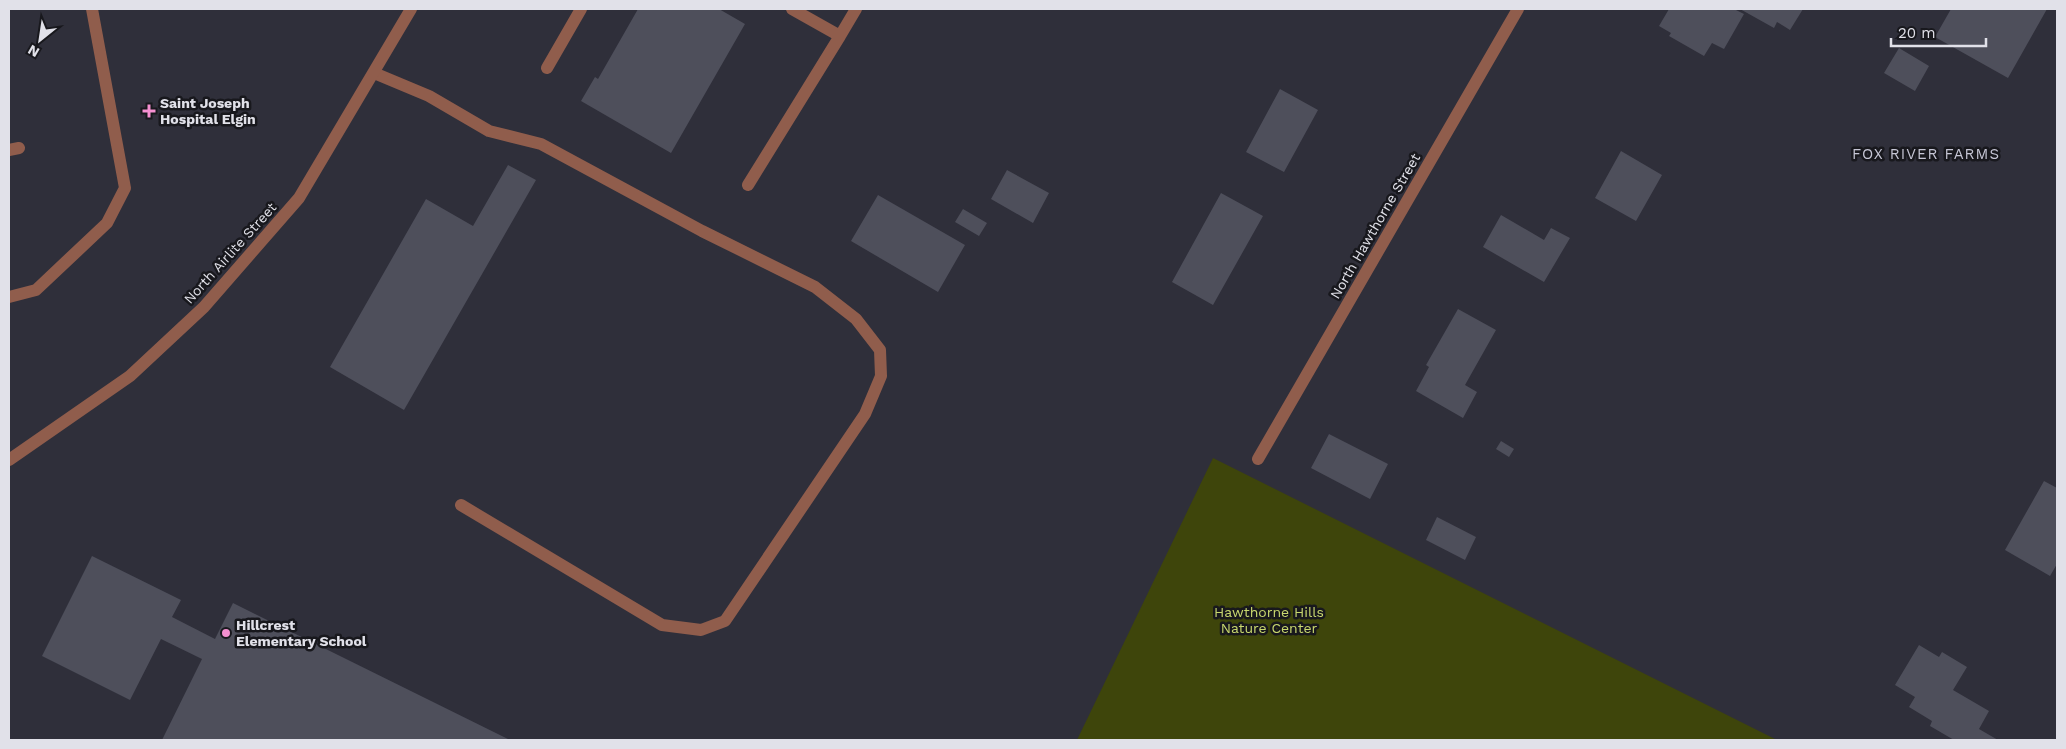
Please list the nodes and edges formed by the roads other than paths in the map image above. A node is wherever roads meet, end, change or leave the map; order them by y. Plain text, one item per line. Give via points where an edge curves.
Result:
1 (92, 9) edge
2 (411, 9) edge
3 (580, 9) edge
4 (792, 9) edge
5 (856, 9) edge
6 (1518, 9) edge
7 (840, 36) junction
8 (547, 68) dead end
9 (374, 73) junction
10 (748, 185) dead end
11 (9, 297) edge
12 (1258, 458) dead end
13 (9, 460) edge
14 (461, 505) dead end

1 - 11 street via 126,188 107,223 36,290
2 - 9 street, North Airlite Street
3 - 8 street
4 - 7 street
5 - 7 street
6 - 12 street, North Hawthorne Street
7 - 10 street
9 - 13 street, North Airlite Street via 299,198 204,306 130,376
9 - 14 street via 429,96 489,131 541,144 702,231 815,287 856,319 880,350 881,376 866,414 725,621 701,630 662,625

